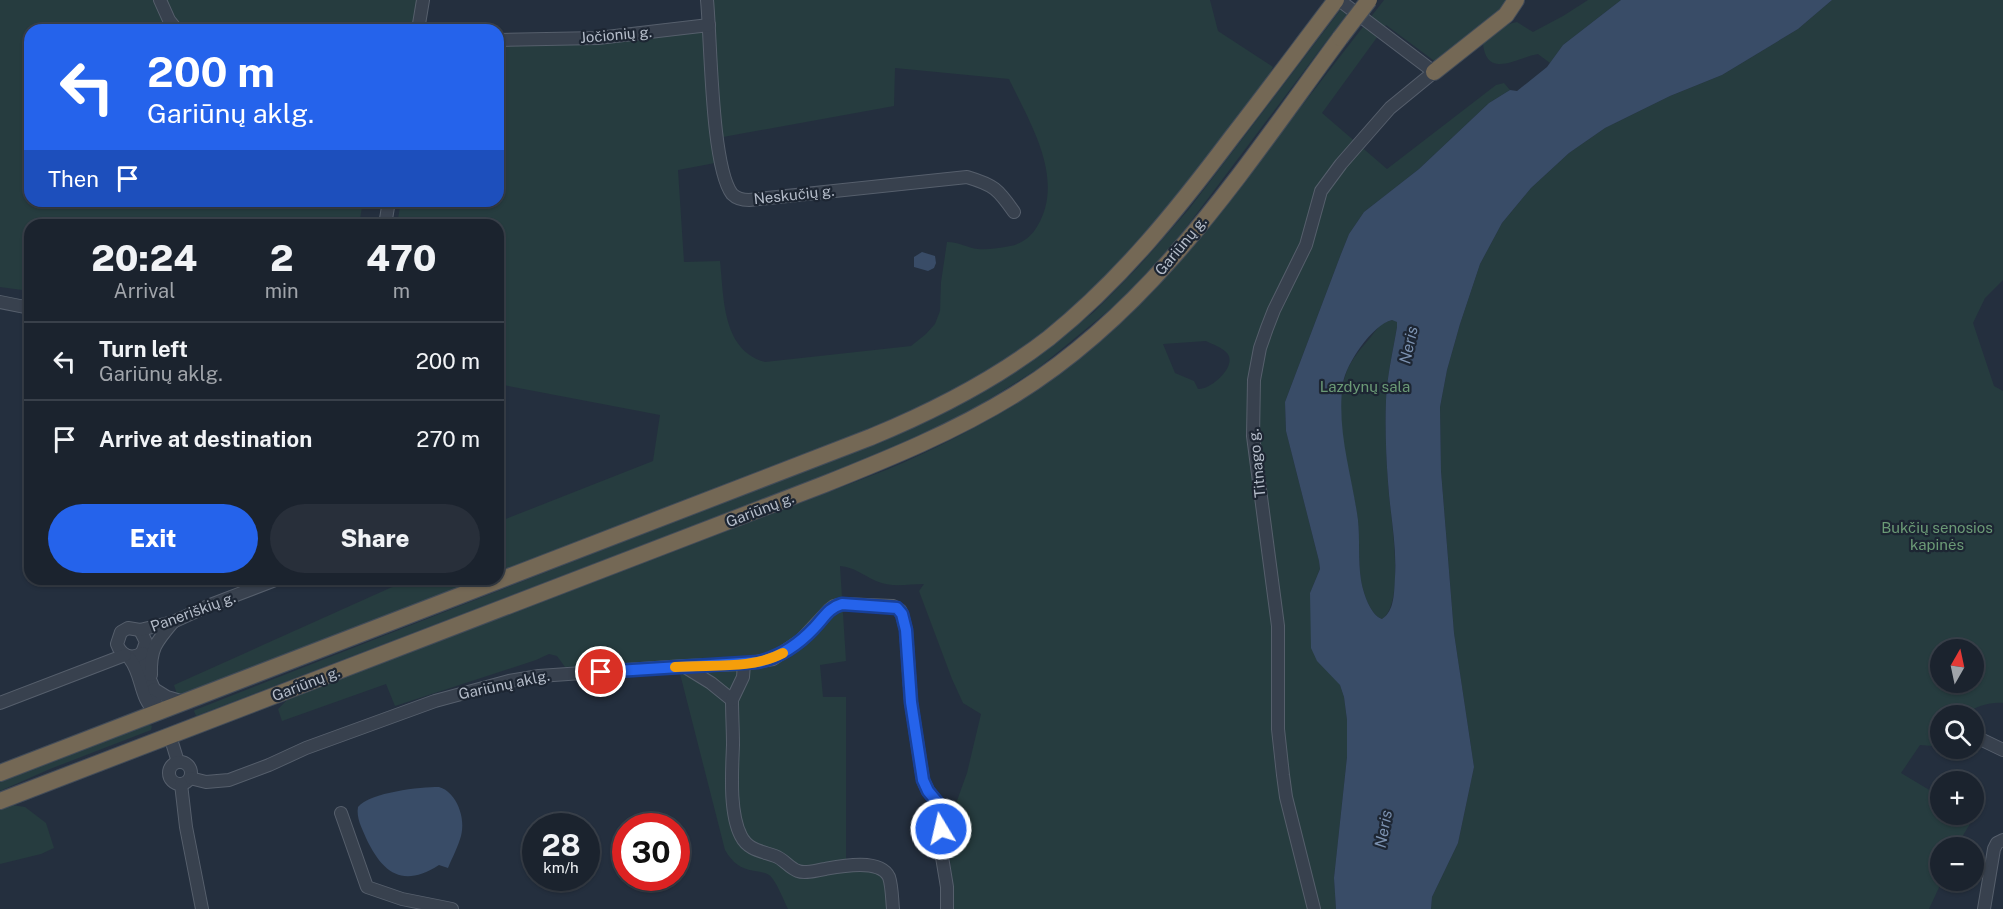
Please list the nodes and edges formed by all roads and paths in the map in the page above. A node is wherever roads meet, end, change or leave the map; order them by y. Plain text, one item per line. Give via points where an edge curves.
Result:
1 (160, 0) edge
2 (423, 0) edge
3 (707, 0) edge
4 (1338, 0) edge
5 (1369, 0) edge
6 (1516, 0) edge
7 (172, 24) edge
8 (419, 24) edge
9 (709, 25) junction
10 (504, 40) edge
11 (1434, 72) junction
12 (1014, 212) dead end
13 (0, 302) edge
14 (24, 307) edge
15 (504, 579) edge
16 (262, 585) edge
17 (487, 585) edge
18 (172, 622) junction
19 (143, 641) junction
20 (117, 644) junction
21 (126, 656) junction
22 (744, 664) junction
23 (98, 665) junction
24 (684, 666) junction
25 (153, 684) junction
26 (732, 699) junction
27 (184, 702) junction
28 (0, 703) edge
29 (157, 713) junction
30 (170, 736) junction
31 (1984, 741) edge
32 (2003, 750) edge
33 (178, 762) junction
34 (0, 773) edge
35 (186, 781) junction
36 (0, 801) edge
37 (33, 802) dead end
38 (341, 813) dead end
39 (2003, 840) edge
40 (202, 909) edge
41 (452, 909) edge
42 (893, 909) edge
43 (947, 909) edge
44 (1314, 909) edge
45 (1984, 909) edge

1 - 7 street
2 - 8 street
3 - 9 street
4 - 11 street
4 - 15 highway, Gariūnų g. via 1131,263 1048,339 979,385 911,420
5 - 30 highway, Gariūnų g., bridge via 1213,208 1155,278 1096,334 1016,394 885,461 279,700
6 - 11 highway via 1506,15
9 - 10 street, Jočionių g. via 598,38
9 - 12 street, Neskučių g. via 721,160 735,197 749,200 967,177 986,182 999,191
11 - 44 street, Titnago g. via 1390,108 1322,191 1300,260 1267,328 1254,380 1253,436 1278,626 1278,729 1283,775
13 - 14 street
16 - 18 street, Paneriškių g.
17 - 27 highway, Gariūnų g.
18 - 19 street, Paneriškių g.
18 - 25 street via 152,651
19 - 20 street, Paneriškių g. via 132,628 118,636
19 - 21 street, Paneriškių g. via 133,657
19 - 25 street, Paneriškių g. via 144,668
20 - 21 street
20 - 23 street
21 - 23 street, Paneriškių g.
21 - 29 street via 135,666 147,703
22 - 24 street, Gariūnų aklg.
22 - 26 street via 743,677
22 - 43 street, Gariūnų aklg. via 773,659 787,651 834,606 893,606 900,610 906,630 911,702 923,780 942,808 941,851
23 - 28 street, Paneriškių g.
24 - 26 street
24 - 35 street, Gariūnų aklg. via 509,681 435,700 228,780
25 - 27 street via 167,698
25 - 29 street, Paneriškių g.
26 - 42 street via 735,813 745,842 798,871 851,865 877,867 889,878
27 - 29 highway, Gariūnų g.
29 - 30 highway
29 - 34 highway, Gariūnų g.
30 - 33 street
30 - 36 highway, Gariūnų g.
31 - 32 street
33 - 35 street via 190,768
33 - 35 street via 168,774 171,781
35 - 40 street via 186,827
36 - 37 highway
38 - 41 street via 367,887
39 - 45 street via 1994,849

